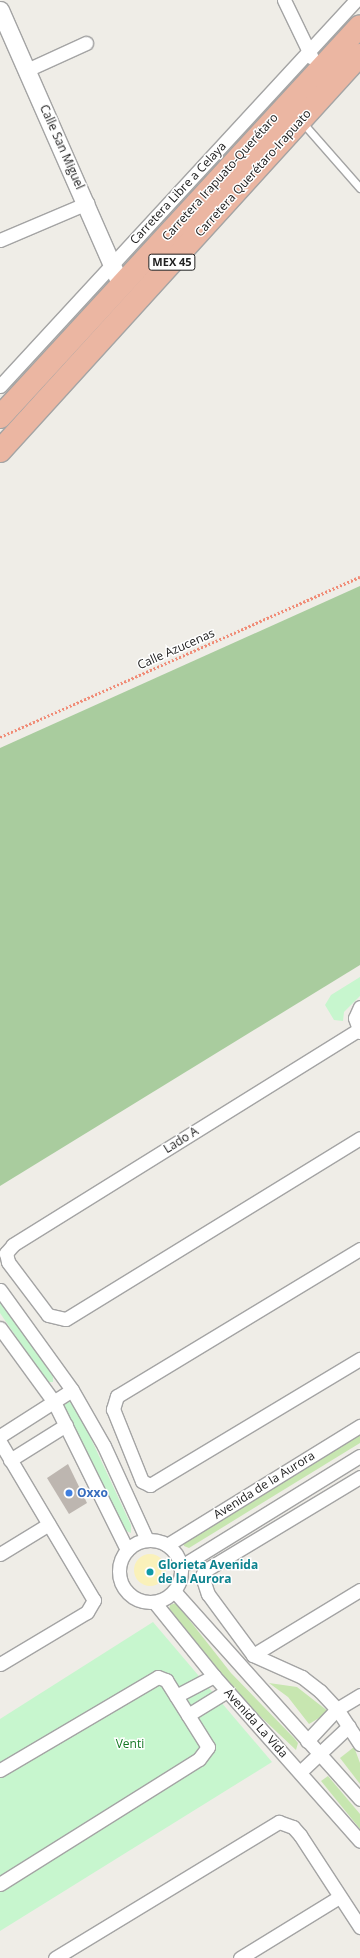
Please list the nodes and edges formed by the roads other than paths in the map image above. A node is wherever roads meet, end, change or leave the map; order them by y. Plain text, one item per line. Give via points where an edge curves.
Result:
1 (284, 0) edge
2 (356, 0) edge
3 (0, 10) edge
4 (360, 26) edge
5 (86, 43) dead end
6 (308, 51) junction
7 (360, 55) edge
8 (27, 70) junction
9 (318, 71) junction
10 (328, 90) junction
11 (300, 121) junction
12 (360, 188) edge
13 (87, 203) junction
14 (0, 240) edge
15 (113, 265) junction
16 (121, 286) junction
17 (0, 386) edge
18 (0, 417) edge
19 (0, 451) edge
20 (360, 1007) edge
21 (359, 1031) edge
22 (360, 1138) edge
23 (360, 1248) edge
24 (0, 1290) edge
25 (0, 1328) edge
26 (360, 1359) edge
27 (72, 1390) junction
28 (54, 1402) junction
29 (66, 1425) junction
30 (360, 1426) edge
31 (0, 1436) edge
32 (0, 1442) edge
33 (360, 1456) edge
34 (10, 1460) junction
35 (360, 1477) edge
36 (49, 1524) junction
37 (147, 1540) junction
38 (167, 1545) junction
39 (127, 1550) junction
40 (0, 1554) edge
41 (180, 1567) junction
42 (360, 1590) edge
43 (174, 1591) junction
44 (155, 1603) junction
45 (254, 1655) junction
46 (0, 1664) edge
47 (214, 1676) junction
48 (227, 1691) junction
49 (360, 1695) edge
50 (176, 1696) junction
51 (337, 1709) junction
52 (188, 1715) junction
53 (349, 1726) junction
54 (307, 1741) junction
55 (360, 1744) edge
56 (319, 1754) junction
57 (0, 1770) edge
58 (300, 1772) junction
59 (360, 1799) edge
60 (360, 1841) edge
61 (0, 1884) edge
62 (339, 1897) junction
63 (359, 1922) edge
64 (56, 1958) edge
65 (240, 1958) edge

1 - 6 street
2 - 6 street, Carretera Libre a Celaya
3 - 8 street, Calle San Miguel
4 - 9 highway, Carretera Irapuato-Querétaro / MEX 45
5 - 8 street
6 - 9 street
6 - 15 street, Carretera Libre a Celaya
7 - 10 highway, Carretera Querétaro-Irapuato / MEX 45
8 - 13 street, Calle San Miguel
9 - 10 highway
9 - 16 highway, Carretera Irapuato-Querétaro / MEX 45
10 - 11 highway, Carretera Querétaro-Irapuato / MEX 45
11 - 12 lane
11 - 19 highway, Carretera Querétaro-Irapuato / MEX 45
13 - 14 street
13 - 15 street, Calle San Miguel
15 - 16 street, Calle San Miguel
15 - 17 street, Carretera Libre a Celaya
16 - 18 highway, Carretera Irapuato-Querétaro / MEX 45
20 - 21 street via 355,1018
21 - 22 street, Lado A via 13,1245 6,1253 8,1262 48,1315 59,1320 66,1319
23 - 26 street via 117,1396 113,1409 142,1481 150,1484
24 - 27 street
25 - 28 street
27 - 28 street
27 - 37 street via 104,1446
28 - 29 street
28 - 31 street
29 - 34 street
29 - 39 street
30 - 38 street, Avenida de la Aurora
32 - 34 street
33 - 41 street
34 - 36 street
35 - 45 street via 204,1570 203,1584 208,1594
36 - 40 street
36 - 46 street via 90,1589 94,1604
37 - 38 street
37 - 39 street
38 - 41 street
39 - 44 street via 119,1568 123,1588 139,1600
41 - 43 street
42 - 45 street
43 - 44 street
43 - 54 street
44 - 47 street, Avenida La Vida
45 - 51 street via 302,1677
47 - 48 street, Avenida La Vida
47 - 50 street
48 - 52 street
48 - 58 street, Avenida La Vida
49 - 51 street
50 - 52 street
50 - 57 street via 164,1678 154,1678
51 - 53 street
51 - 54 street
52 - 61 street via 207,1743 204,1757
53 - 55 street
53 - 56 street
54 - 56 street
56 - 58 street
56 - 59 street
58 - 60 street, Avenida La Vida
62 - 63 street
62 - 64 street via 300,1835 293,1827 279,1822
62 - 65 street

